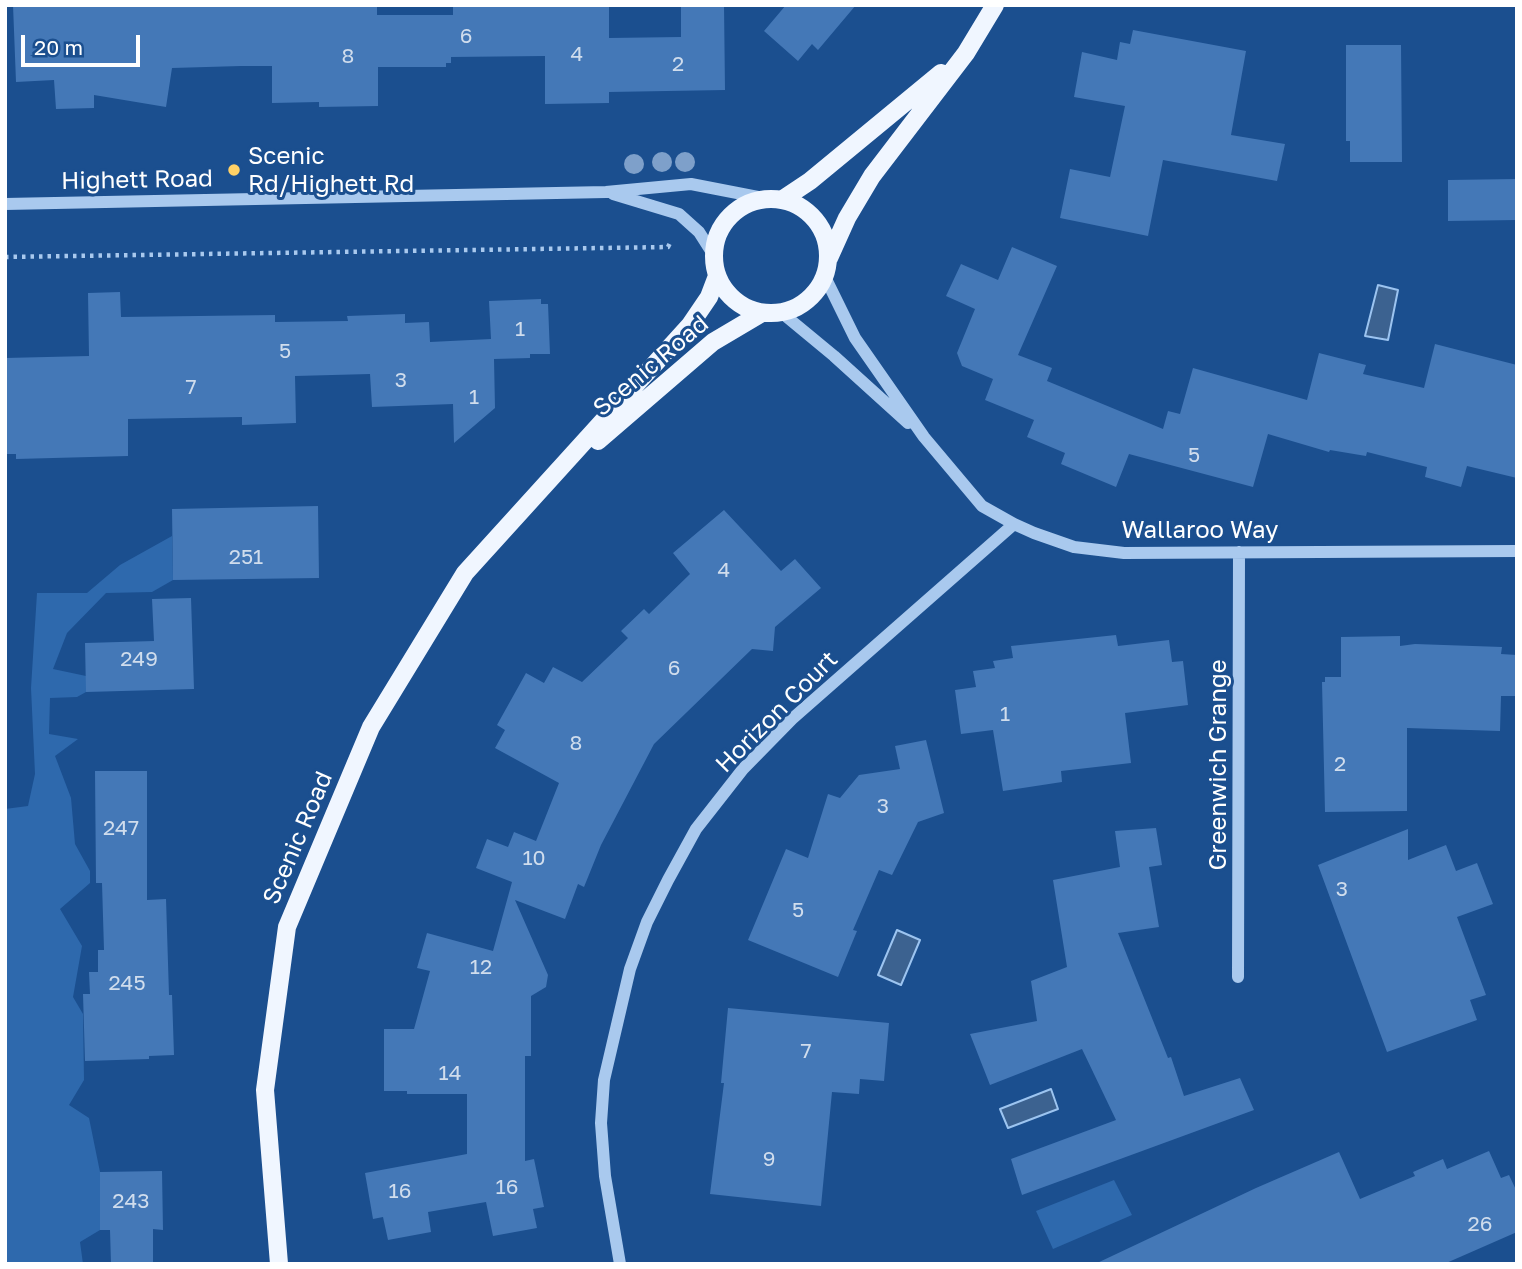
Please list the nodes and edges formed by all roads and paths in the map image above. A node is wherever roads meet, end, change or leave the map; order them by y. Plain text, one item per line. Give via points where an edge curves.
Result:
1 (995, 5) edge
2 (966, 53) junction
3 (606, 192) junction
4 (763, 198) junction
5 (783, 199) junction
6 (5, 204) edge
7 (671, 240) dead end
8 (713, 254) junction
9 (5, 257) edge
10 (829, 258) junction
11 (717, 276) junction
12 (825, 277) junction
13 (762, 313) junction
14 (782, 313) junction
15 (924, 438) junction
16 (543, 489) junction
17 (1014, 524) junction
18 (1517, 551) edge
19 (1239, 552) junction
20 (1238, 977) dead end
21 (279, 1264) edge
22 (620, 1264) edge

1 - 2 main road
2 - 5 main road
2 - 10 main road via 872,176 846,218
3 - 4 street, Highett Road via 691,184
3 - 6 street, Highett Road
3 - 8 street, Highett Road via 679,214 699,232
4 - 5 main road
4 - 8 main road via 728,217 717,234
5 - 10 main road via 802,206 817,220
7 - 9 path via 668,247
8 - 11 main road
10 - 12 main road
11 - 13 main road via 727,294 743,307
11 - 16 main road, Scenic Road via 690,325
12 - 14 main road via 814,295
12 - 15 street, Wallaroo Way via 855,338
13 - 14 main road
13 - 16 main road, Scenic Road via 713,342
14 - 15 street, Wallaroo Way
15 - 17 street, Wallaroo Way via 982,506
16 - 21 main road, Scenic Road via 465,573 371,727 287,927 265,1090
17 - 19 street, Wallaroo Way via 1074,547 1124,553
17 - 22 street, Horizon Court via 782,729 743,769 696,829 668,880 630,969 604,1080 604,1175
18 - 19 street, Wallaroo Way
19 - 20 street, Greenwich Grange

